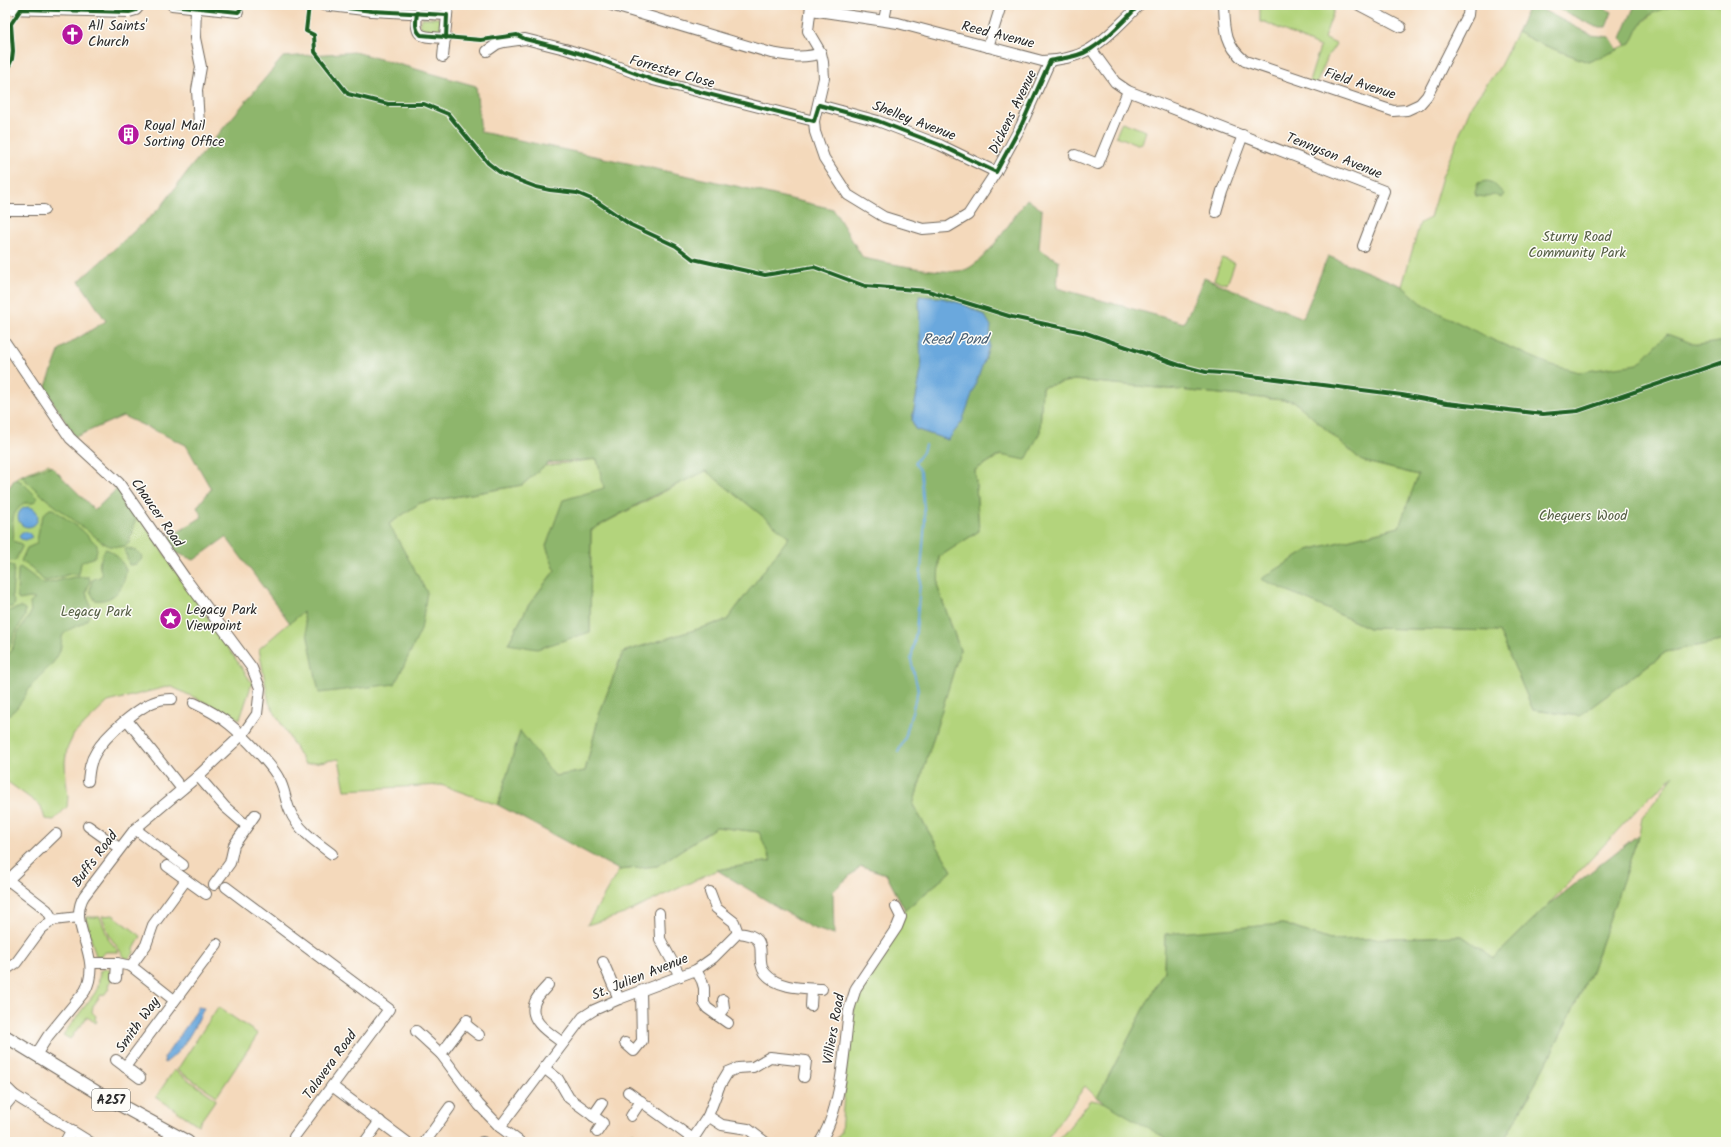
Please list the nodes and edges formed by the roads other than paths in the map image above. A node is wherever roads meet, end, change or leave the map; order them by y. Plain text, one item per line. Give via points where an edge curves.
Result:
1 (140, 5) edge
2 (172, 5) edge
3 (323, 5) edge
4 (611, 5) edge
5 (887, 5) edge
6 (1001, 5) edge
7 (1139, 5) edge
8 (1224, 5) edge
9 (1469, 5) edge
10 (1362, 6) edge
11 (196, 8) junction
12 (811, 8) edge
13 (5, 9) edge
14 (448, 10) edge
15 (238, 12) dead end
16 (417, 12) junction
17 (884, 20) junction
18 (1401, 27) dead end
19 (446, 38) junction
20 (988, 47) junction
21 (1091, 49) junction
22 (488, 51) dead end
23 (821, 53) junction
24 (443, 57) dead end
25 (1050, 61) junction
26 (1128, 91) junction
27 (819, 105) junction
28 (814, 121) junction
29 (198, 124) dead end
30 (1243, 135) junction
31 (1074, 156) dead end
32 (996, 172) junction
33 (5, 210) edge
34 (44, 210) dead end
35 (1216, 212) dead end
36 (1363, 246) dead end
37 (5, 342) edge
38 (172, 699) dead end
39 (194, 703) dead end
40 (257, 714) joint
41 (127, 720) junction
42 (243, 734) junction
43 (198, 776) junction
44 (88, 782) dead end
45 (182, 789) junction
46 (256, 814) dead end
47 (88, 826) dead end
48 (247, 826) junction
49 (135, 829) junction
50 (56, 834) dead end
51 (119, 848) junction
52 (332, 854) dead end
53 (183, 865) dead end
54 (167, 866) dead end
55 (186, 880) junction
56 (7, 881) edge
57 (214, 885) dead end
58 (226, 887) dead end
59 (710, 892) dead end
60 (206, 894) dead end
61 (896, 908) dead end
62 (659, 913) dead end
63 (79, 917) junction
64 (53, 920) junction
65 (738, 933) junction
66 (217, 944) dead end
67 (603, 962) dead end
68 (92, 963) junction
69 (117, 963) junction
70 (131, 966) junction
71 (5, 970) edge
72 (696, 970) junction
73 (680, 976) junction
74 (116, 978) dead end
75 (548, 985) dead end
76 (641, 991) junction
77 (619, 999) junction
78 (174, 1000) junction
79 (723, 1000) dead end
80 (811, 1006) dead end
81 (718, 1016) junction
82 (728, 1023) dead end
83 (416, 1032) dead end
84 (479, 1035) dead end
85 (5, 1036) edge
86 (563, 1043) junction
87 (625, 1043) dead end
88 (441, 1054) junction
89 (36, 1055) junction
90 (116, 1060) dead end
91 (125, 1067) junction
92 (544, 1068) junction
93 (804, 1077) dead end
94 (140, 1078) dead end
95 (332, 1086) junction
96 (628, 1092) dead end
97 (641, 1102) junction
98 (602, 1103) dead end
99 (5, 1106) edge
100 (450, 1107) dead end
101 (593, 1116) junction
102 (631, 1116) dead end
103 (708, 1116) junction
104 (380, 1121) junction
105 (500, 1127) junction
106 (71, 1131) junction
107 (597, 1132) dead end
108 (294, 1137) dead end
109 (692, 1141) edge
110 (66, 1142) edge
111 (90, 1142) edge
112 (188, 1142) edge
113 (365, 1142) edge
114 (407, 1142) edge
115 (425, 1142) edge
116 (520, 1142) edge
117 (765, 1142) edge
118 (820, 1142) edge

1 - 13 street via 136,10 129,12
2 - 11 street
3 - 16 street via 372,11
4 - 23 street via 771,53 802,57
5 - 17 street
6 - 20 street
7 - 21 street, Reed Avenue
8 - 9 street, Field Avenue via 1226,33 1230,45 1245,61 1400,112 1420,104 1428,96 1468,15
10 - 18 street
11 - 15 street
11 - 29 street via 195,38 201,67 192,110
12 - 17 street, Reed Avenue
12 - 23 street via 808,31
14 - 16 street
14 - 19 street
16 - 19 street via 417,32 429,37
17 - 20 street, Reed Avenue
19 - 24 street
20 - 25 street, Reed Avenue
21 - 25 street, Reed Avenue
21 - 26 street, Tennyson Avenue via 1115,82
22 - 28 street, Forrester Close via 497,44 525,39 565,48 653,80
23 - 27 street via 824,78
25 - 32 street, Dickens Avenue via 1021,126
26 - 30 street, Tennyson Avenue
26 - 31 street via 1098,164
27 - 28 street
27 - 32 street, Shelley Avenue via 884,123 940,145
28 - 32 street, Dickens Avenue via 814,132 824,158 848,194 884,217 923,229 948,227 968,215
30 - 35 street
30 - 36 street, Tennyson Avenue via 1384,191
33 - 34 street
37 - 40 street, Chaucer Road via 70,438 119,484 252,668 260,688
38 - 41 street via 149,704
39 - 42 street via 220,716
40 - 42 street, Buffs Road
41 - 44 street via 112,732 96,752
41 - 45 street
42 - 43 street, Buffs Road
42 - 52 street via 279,778 290,810 298,824 313,840
43 - 45 street, Buffs Road
43 - 48 street via 225,808
45 - 49 street, Buffs Road
46 - 48 street
47 - 51 street
48 - 57 street via 234,845 230,863
49 - 51 street, Buffs Road
49 - 53 street
50 - 56 street
51 - 63 street, Buffs Road via 81,902
54 - 55 street
55 - 60 street
55 - 70 street via 152,925 146,945
56 - 64 street via 47,910
58 - 95 street, Talavera Road via 388,1009
59 - 65 street via 716,908 734,922
61 - 118 street, Villiers Road via 901,917 897,927 853,995 836,1103 832,1119
62 - 73 street via 660,939
63 - 64 street
63 - 68 street, Buffs Road
64 - 71 street via 42,929 16,963
65 - 72 street, St. Julien Avenue via 713,958
65 - 80 street via 748,934 761,946 762,968 769,977 787,986 817,989
66 - 78 street, Smith Way
67 - 77 street
68 - 69 street, Smith Way
68 - 89 street, Buffs Road via 92,972 85,991 48,1036
69 - 70 street, Smith Way
69 - 74 street
70 - 78 street, Smith Way
72 - 73 street, St. Julien Avenue
72 - 81 street via 704,988 704,1003
73 - 76 street, St. Julien Avenue
75 - 86 street via 534,1002 535,1016 540,1026
76 - 77 street, St. Julien Avenue
76 - 87 street via 642,1041 634,1050
77 - 86 street, St. Julien Avenue via 583,1017
78 - 91 street, Smith Way
79 - 81 street via 724,1008
81 - 82 street
83 - 88 street
84 - 88 street via 466,1022
85 - 89 main road, A257
86 - 92 street, St. Julien Avenue
88 - 105 street
89 - 112 main road, A257 via 100,1094
90 - 91 street, Smith Way
91 - 94 street, Smith Way
92 - 101 street via 558,1079 569,1098
92 - 105 street, St. Julien Avenue
93 - 103 street via 806,1061 770,1057 754,1067 738,1068 728,1072
95 - 104 street
95 - 108 street, Talavera Road
96 - 97 street
97 - 102 street
97 - 109 street
98 - 101 street
99 - 106 street via 11,1092
100 - 115 street
101 - 107 street via 603,1123
103 - 109 street
103 - 117 street via 722,1125 748,1129
104 - 113 street
104 - 114 street
105 - 116 street
106 - 110 street
106 - 111 street

